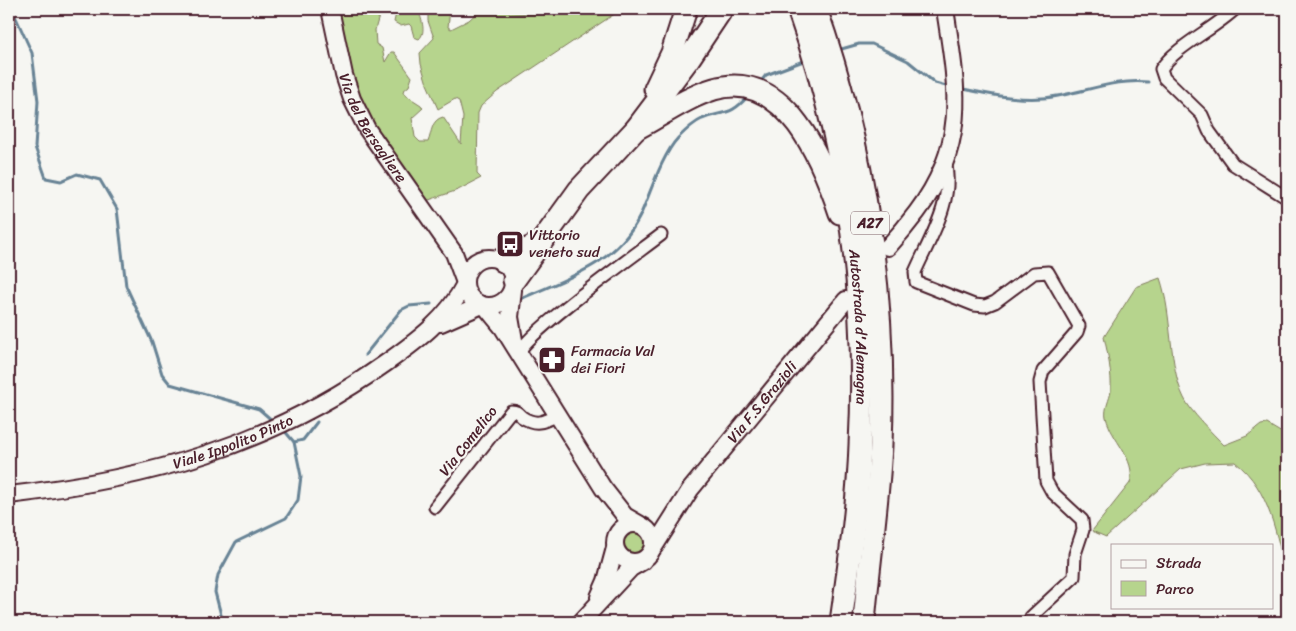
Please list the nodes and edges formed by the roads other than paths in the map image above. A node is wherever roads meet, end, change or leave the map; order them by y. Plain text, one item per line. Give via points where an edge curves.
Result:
1 (330, 9) edge
2 (686, 9) edge
3 (722, 9) edge
4 (798, 9) edge
5 (816, 9) edge
6 (945, 9) edge
7 (1235, 9) edge
8 (636, 129) junction
9 (946, 162) junction
10 (1287, 198) edge
11 (442, 234) junction
12 (661, 235) dead end
13 (538, 244) junction
14 (888, 247) dead end
15 (495, 259) junction
16 (464, 282) junction
17 (513, 284) junction
18 (852, 291) junction
19 (484, 306) junction
20 (432, 327) junction
21 (518, 354) junction
22 (558, 415) junction
23 (604, 488) junction
24 (9, 496) edge
25 (679, 504) junction
26 (435, 507) dead end
27 (641, 525) junction
28 (615, 543) junction
29 (649, 554) junction
30 (593, 608) junction
31 (581, 622) edge
32 (841, 622) edge
33 (864, 622) edge
34 (1029, 622) edge

1 - 11 main road, Via del Bersagliere via 344,75 367,129
2 - 8 highway, A27 via 672,53
3 - 8 highway, A27
4 - 18 highway, Autostrada d'Alemagna / A27 via 829,103 847,196
5 - 33 highway, Autostrada d'Alemagna / A27 via 845,97 860,161 876,279 881,445
6 - 9 main road via 956,101 954,135
7 - 10 street via 1219,24 1168,58 1161,69 1164,78 1202,115 1209,131 1234,164
8 - 13 highway, A27 via 580,190
8 - 18 highway, A27 via 716,88 740,86 766,95 791,116 816,151 845,226
9 - 14 main road via 925,200
9 - 34 street via 949,181 946,200 915,272 916,282 974,305 986,306 1034,273 1048,272 1079,326 1043,371 1040,382 1046,481 1052,492 1080,517 1083,530 1075,554 1074,577
11 - 15 main road, Via del Bersagliere via 459,247
11 - 16 main road, Via del Bersagliere via 458,261
12 - 21 street via 562,312 524,344
13 - 15 highway, A27
13 - 17 highway, A27
15 - 16 main road via 474,262 468,268
15 - 17 main road via 512,273
16 - 19 main road via 468,294
16 - 20 main road, Viale Ippolito Pinto via 454,303
17 - 19 main road via 505,301
17 - 21 main road via 511,327
18 - 25 main road, Via F.S.Grazioli
18 - 32 highway, Autostrada d'Alemagna / A27 via 861,366 860,446
19 - 20 main road, Viale Ippolito Pinto
19 - 21 main road
20 - 24 main road, Viale Ippolito Pinto via 370,374 288,421 211,454 148,473 80,487
21 - 22 main road
22 - 23 main road
22 - 26 street, Via Comelico via 540,424 516,411 511,412
23 - 27 main road via 624,516
23 - 28 main road via 614,515
25 - 27 main road, Via F.S.Grazioli via 660,520
25 - 29 main road, Via F.S.Grazioli
27 - 28 main road via 622,528
27 - 29 main road via 653,536
28 - 29 main road via 621,558 632,563
28 - 30 main road, Via F.S.Grazioli via 606,581
29 - 30 main road, Via F.S.Grazioli
30 - 31 main road, Via F.S.Grazioli

